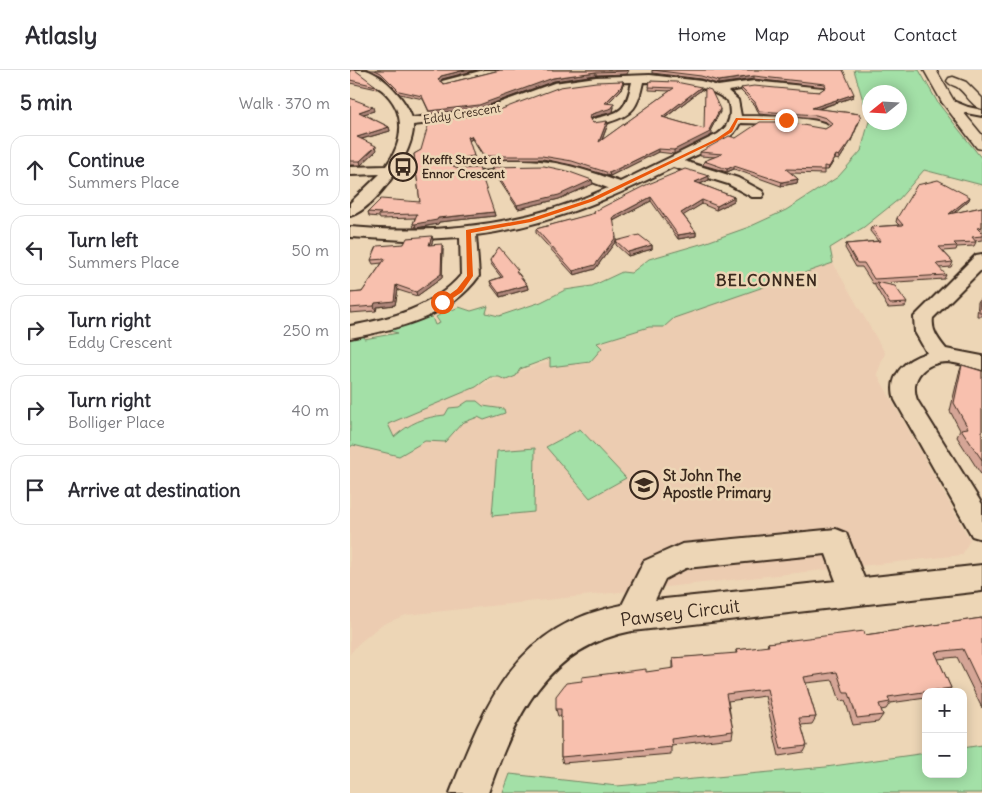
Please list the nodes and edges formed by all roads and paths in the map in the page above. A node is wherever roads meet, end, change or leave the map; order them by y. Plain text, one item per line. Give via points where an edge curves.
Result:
1 (496, 70) edge
2 (364, 71) edge
3 (932, 75) edge
4 (950, 76) edge
5 (638, 79) junction
6 (446, 83) edge
7 (718, 89) junction
8 (819, 90) edge
9 (948, 102) junction
10 (981, 112) edge
11 (736, 119) junction
12 (407, 122) junction
13 (598, 122) edge
14 (825, 127) edge
15 (967, 127) junction
16 (982, 144) edge
17 (672, 162) junction
18 (461, 167) edge
19 (390, 170) junction
20 (350, 171) edge
21 (619, 187) junction
22 (756, 194) dead end
23 (350, 211) edge
24 (468, 231) junction
25 (350, 232) edge
26 (982, 260) edge
27 (350, 332) edge
28 (940, 356) junction
29 (982, 363) edge
30 (982, 528) edge
31 (982, 578) edge
32 (855, 592) junction
33 (632, 617) junction
34 (469, 793) edge

1 - 6 street
2 - 12 street via 397,99
3 - 9 main road
4 - 10 main road
5 - 7 street, Eddy Crescent via 679,80
5 - 12 street, Eddy Crescent via 571,82 490,111
5 - 13 street via 630,108 620,116
7 - 8 street via 759,84
7 - 11 street via 732,99
9 - 10 street
9 - 15 main road
10 - 15 street via 968,114
11 - 14 street via 786,120
11 - 17 street via 727,134
12 - 19 street via 403,149
15 - 16 main road
17 - 21 street
17 - 22 street via 733,182
18 - 21 street via 548,164
19 - 20 street
19 - 23 street
21 - 24 street via 557,213
24 - 25 street via 400,235
24 - 27 street via 470,276 458,292 422,312
26 - 28 street via 924,317 924,331
28 - 29 street
28 - 30 street via 926,360 909,373 902,390
31 - 32 street, Pawsey Circuit
32 - 33 street, Pawsey Circuit
32 - 33 street via 836,542 682,556 654,570
33 - 34 street, Pawsey Circuit via 598,625 565,640 536,665 510,696 500,714

